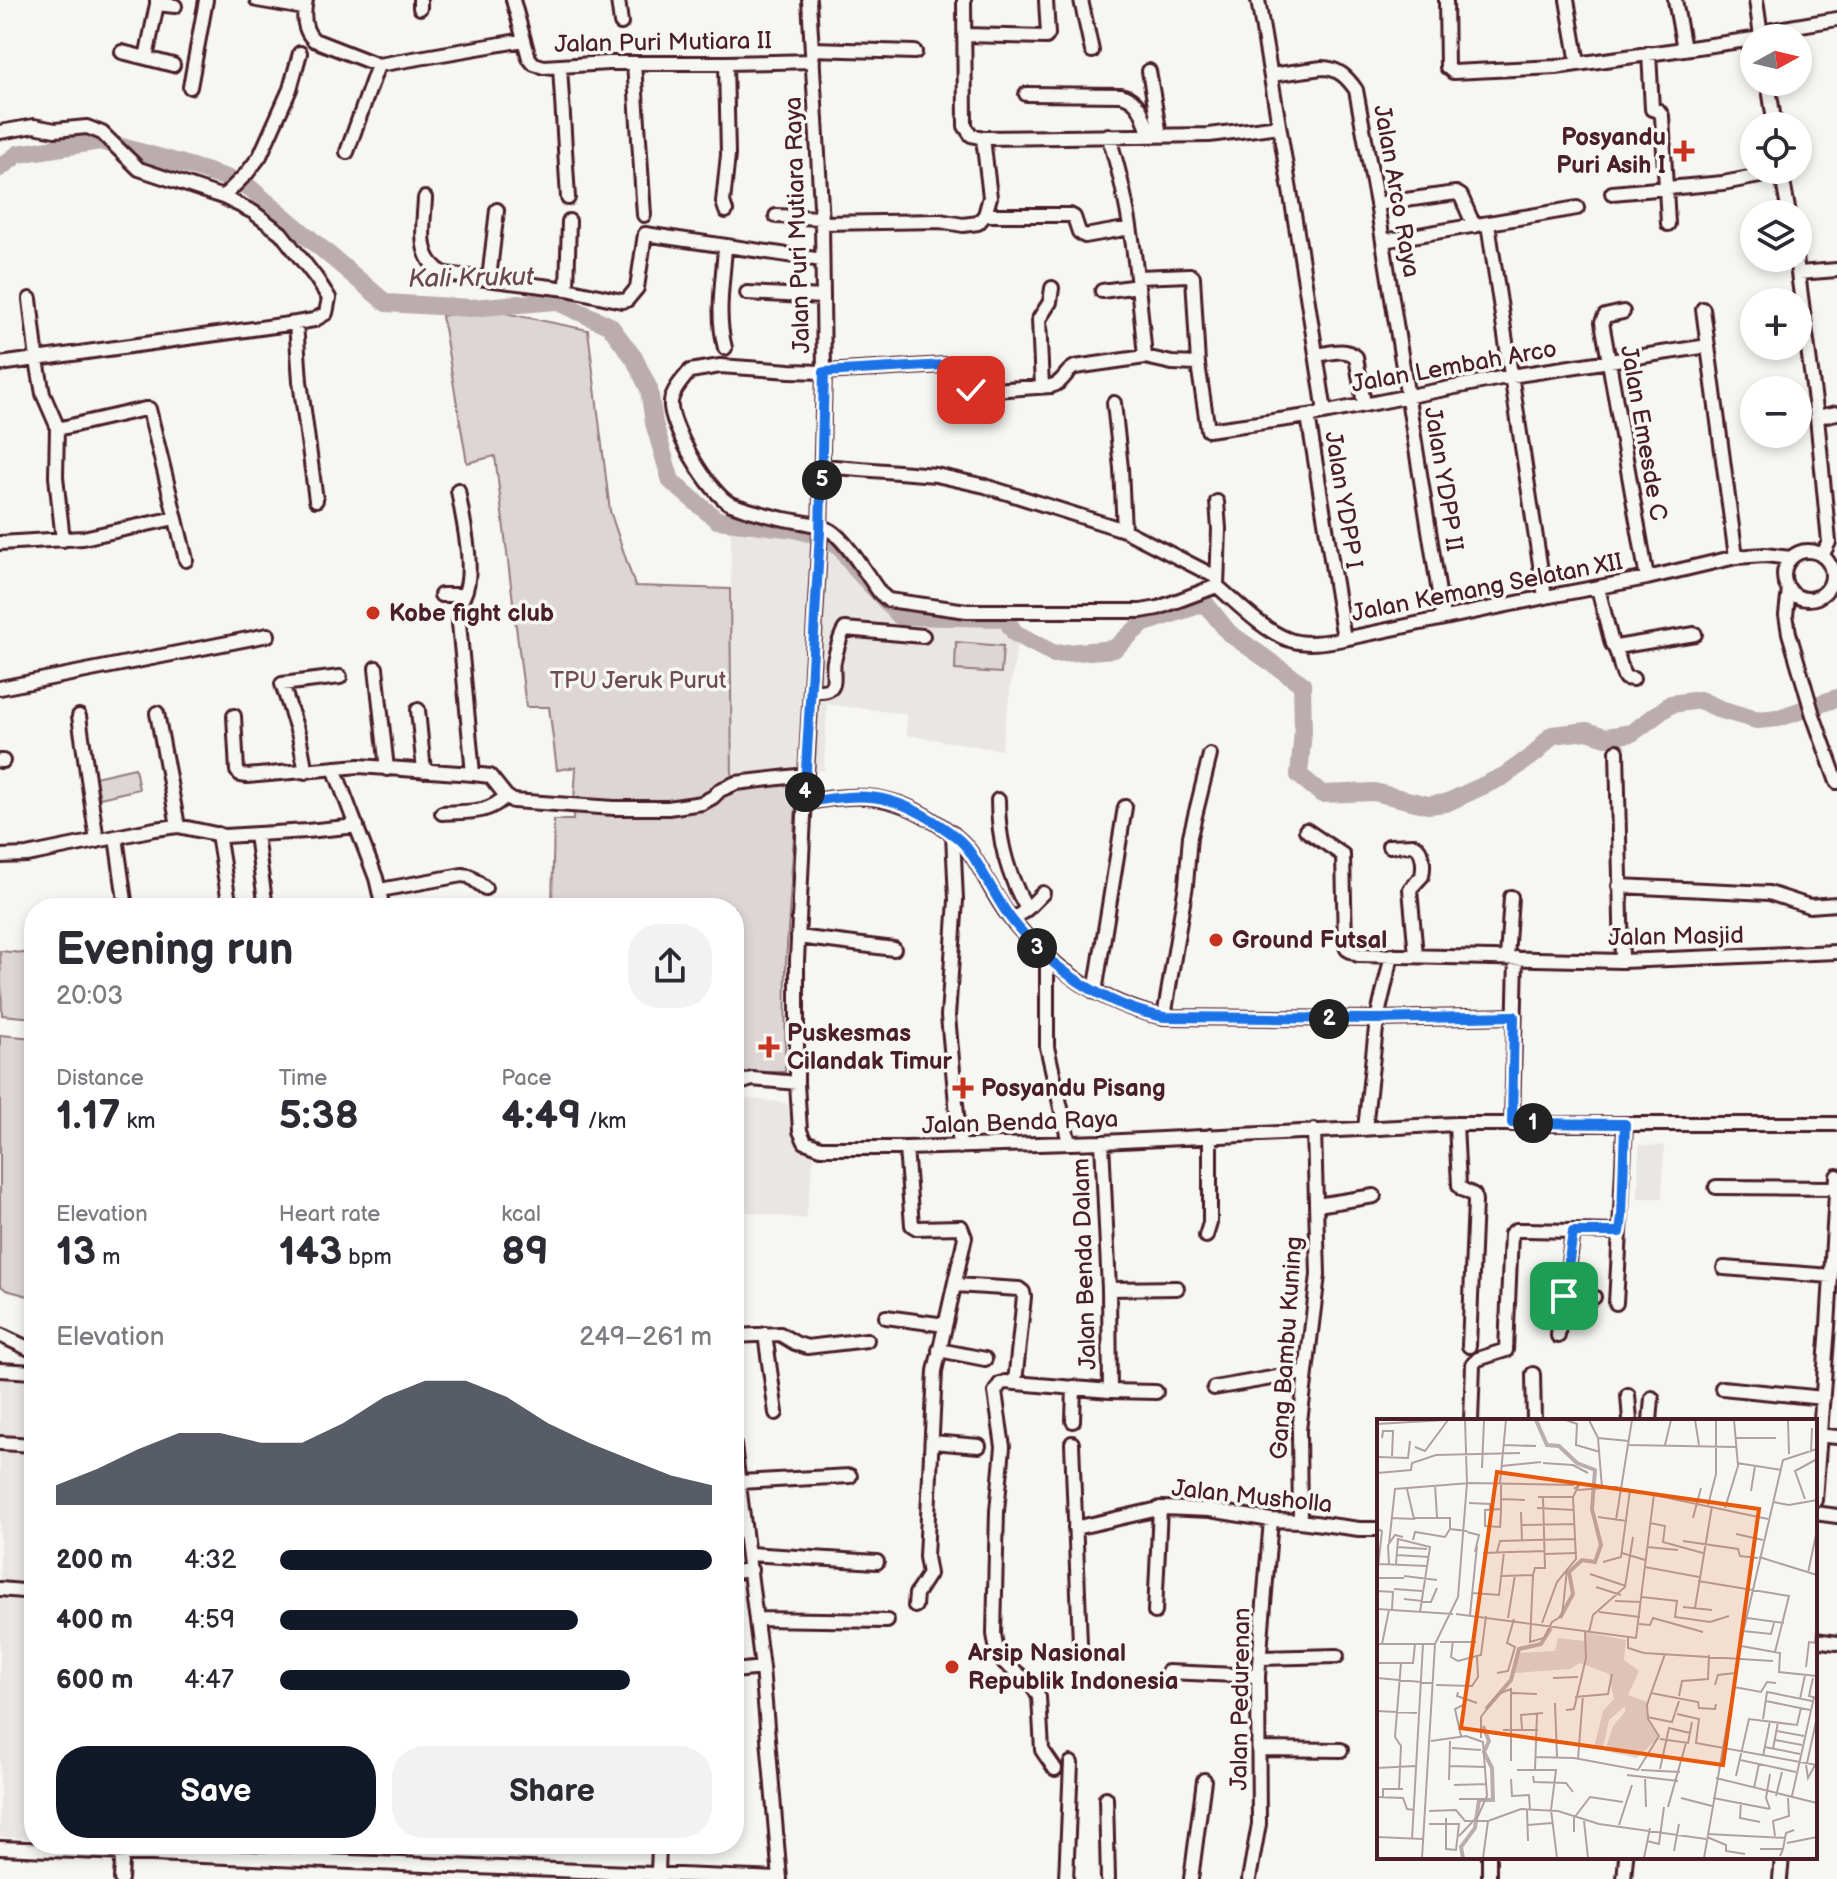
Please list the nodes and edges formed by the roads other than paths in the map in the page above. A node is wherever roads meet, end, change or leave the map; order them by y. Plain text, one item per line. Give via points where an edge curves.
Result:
1 (206, 0) edge
2 (257, 0) edge
3 (513, 0) edge
4 (618, 0) edge
5 (809, 0) edge
6 (964, 0) edge
7 (1081, 0) edge
8 (1258, 0) edge
9 (1446, 0) edge
10 (1567, 0) edge
11 (1675, 0) edge
12 (1756, 0) edge
13 (1046, 1) edge
14 (157, 2) edge
15 (305, 4) edge
16 (175, 6) dead end
17 (1837, 19) edge
18 (621, 23) dead end
19 (1758, 24) edge
20 (1812, 24) edge
21 (964, 35) junction
22 (1740, 39) edge
23 (524, 40) junction
24 (1684, 49) junction
25 (1092, 51) dead end
26 (122, 52) dead end
27 (915, 52) dead end
28 (300, 53) dead end
29 (1649, 53) junction
30 (813, 55) junction
31 (146, 58) junction
32 (634, 63) junction
33 (726, 63) junction
34 (1578, 63) junction
35 (173, 65) dead end
36 (378, 65) junction
37 (560, 67) junction
38 (1149, 71) dead end
39 (1271, 75) junction
40 (190, 87) dead end
41 (1026, 94) dead end
42 (1279, 126) junction
43 (0, 132) edge
44 (1154, 134) junction
45 (1108, 135) junction
46 (983, 138) junction
47 (347, 152) dead end
48 (1740, 179) edge
49 (1665, 188) junction
50 (1612, 193) dead end
51 (226, 194) junction
52 (425, 198) dead end
53 (568, 198) dead end
54 (1377, 204) junction
55 (1577, 208) dead end
56 (497, 210) dead end
57 (726, 211) dead end
58 (644, 215) dead end
59 (985, 215) junction
60 (776, 216) dead end
61 (822, 220) junction
62 (569, 221) dead end
63 (1668, 224) dead end
64 (1481, 225) junction
65 (1130, 228) junction
66 (1383, 241) junction
67 (725, 247) junction
68 (822, 260) junction
69 (1837, 270) edge
70 (1799, 273) joint
71 (489, 279) junction
72 (1138, 282) junction
73 (1052, 288) dead end
74 (567, 289) junction
75 (1102, 291) dead end
76 (747, 293) dead end
77 (823, 297) junction
78 (30, 299) dead end
79 (1703, 309) dead end
80 (1623, 312) dead end
81 (296, 323) junction
82 (1708, 346) junction
83 (725, 348) dead end
84 (1317, 355) junction
85 (1145, 357) junction
86 (37, 360) junction
87 (1609, 360) junction
88 (0, 364) edge
89 (1198, 364) junction
90 (824, 372) junction
91 (1511, 376) junction
92 (1042, 387) junction
93 (1408, 396) junction
94 (1114, 403) dead end
95 (1364, 404) junction
96 (1325, 412) junction
97 (1837, 413) edge
98 (1308, 416) junction
99 (1817, 417) junction
100 (57, 429) junction
101 (822, 466) junction
102 (458, 490) dead end
103 (316, 500) dead end
104 (1217, 502) dead end
105 (175, 518) junction
106 (820, 529) junction
107 (1124, 530) junction
108 (63, 540) junction
109 (0, 543) edge
110 (819, 545) joint
111 (1822, 556) junction
112 (1736, 557) junction
113 (1791, 558) junction
114 (186, 560) dead end
115 (1647, 578) junction
116 (1216, 581) junction
117 (1598, 588) junction
118 (1789, 589) junction
119 (441, 595) dead end
120 (464, 595) junction
121 (1545, 597) junction
122 (1443, 618) junction
123 (814, 630) junction
124 (841, 634) junction
125 (1695, 634) dead end
126 (268, 635) dead end
127 (923, 636) dead end
128 (1344, 639) junction
129 (1616, 647) junction
130 (376, 668) dead end
131 (340, 677) dead end
132 (1633, 679) dead end
133 (0, 688) edge
134 (811, 690) junction
135 (418, 710) dead end
136 (157, 713) dead end
137 (79, 716) dead end
138 (234, 716) dead end
139 (1831, 748) edge
140 (1617, 751) dead end
141 (1210, 755) dead end
142 (334, 768) junction
143 (387, 769) junction
144 (424, 771) junction
145 (306, 772) junction
146 (473, 774) junction
147 (806, 775) junction
148 (1837, 782) edge
149 (506, 796) junction
150 (998, 800) dead end
151 (804, 803) junction
152 (1125, 807) dead end
153 (442, 813) dead end
154 (178, 826) junction
155 (357, 826) junction
156 (1306, 830) dead end
157 (218, 834) junction
158 (953, 834) junction
159 (256, 835) junction
160 (116, 837) junction
161 (97, 841) junction
162 (1389, 846) dead end
163 (0, 856) edge
164 (1619, 886) junction
165 (485, 888) dead end
166 (380, 890) junction
167 (1043, 893) dead end
168 (1511, 897) dead end
169 (125, 898) edge
170 (228, 898) edge
171 (265, 898) edge
172 (381, 898) edge
173 (1837, 904) edge
174 (1027, 909) junction
175 (1012, 920) junction
176 (798, 937) junction
177 (894, 949) dead end
178 (1837, 952) edge
179 (1392, 955) junction
180 (1416, 955) junction
181 (1047, 958) junction
182 (1512, 958) junction
183 (1622, 961) junction
184 (1095, 992) junction
185 (1514, 1016) junction
186 (1164, 1017) junction
187 (1377, 1019) junction
188 (744, 1082) edge
189 (797, 1083) junction
190 (1512, 1123) junction
191 (1456, 1124) junction
192 (1625, 1124) junction
193 (1837, 1124) edge
194 (1365, 1129) junction
195 (1314, 1130) junction
196 (1210, 1136) junction
197 (1102, 1142) junction
198 (1069, 1143) junction
199 (960, 1147) junction
200 (906, 1148) junction
201 (1837, 1176) edge
202 (1716, 1187) dead end
203 (1836, 1188) edge
204 (1374, 1196) dead end
205 (1317, 1205) junction
206 (1573, 1232) junction
207 (1620, 1232) junction
208 (1206, 1236) dead end
209 (1724, 1268) dead end
210 (1831, 1276) junction
211 (955, 1285) junction
212 (1177, 1288) dead end
213 (1109, 1289) junction
214 (1565, 1292) junction
215 (1594, 1297) dead end
216 (1616, 1303) dead end
217 (886, 1317) dead end
218 (945, 1325) junction
219 (765, 1334) junction
220 (0, 1335) edge
221 (744, 1335) edge
222 (1558, 1336) dead end
223 (867, 1340) dead end
224 (1832, 1344) edge
225 (24, 1346) edge
226 (1469, 1346) dead end
227 (940, 1347) junction
228 (985, 1359) dead end
229 (0, 1370) edge
230 (24, 1371) edge
231 (1306, 1372) junction
232 (1533, 1374) dead end
233 (1015, 1382) junction
234 (1074, 1387) junction
235 (1214, 1388) dead end
236 (1722, 1388) dead end
237 (1110, 1391) junction
238 (1156, 1392) dead end
239 (1628, 1395) dead end
240 (1652, 1398) dead end
241 (1823, 1398) junction
242 (776, 1413) dead end
243 (1471, 1419) edge
244 (1534, 1419) edge
245 (1630, 1419) edge
246 (1650, 1419) edge
247 (1073, 1421) dead end
248 (1817, 1435) edge
249 (1837, 1437) edge
250 (932, 1442) junction
251 (0, 1443) edge
252 (1072, 1443) dead end
253 (24, 1444) edge
254 (979, 1446) dead end
255 (850, 1476) dead end
256 (744, 1482) edge
257 (1160, 1508) junction
258 (1817, 1513) edge
259 (1837, 1516) edge
260 (744, 1518) edge
261 (1271, 1520) junction
262 (1300, 1521) junction
263 (1075, 1528) junction
264 (1377, 1529) edge
265 (749, 1554) junction
266 (877, 1562) dead end
267 (751, 1570) junction
268 (744, 1571) edge
269 (0, 1589) edge
270 (24, 1591) edge
271 (915, 1606) dead end
272 (1155, 1612) dead end
273 (757, 1619) junction
274 (887, 1621) dead end
275 (1817, 1640) edge
276 (1080, 1643) dead end
277 (1837, 1643) edge
278 (1337, 1656) dead end
279 (1260, 1658) junction
280 (762, 1668) junction
281 (744, 1670) edge
282 (1168, 1672) dead end
283 (1258, 1676) junction
284 (1259, 1749) junction
285 (1341, 1750) dead end
286 (1071, 1763) dead end
287 (1055, 1769) dead end
288 (1204, 1780) dead end
289 (1106, 1798) dead end
290 (0, 1848) edge
291 (24, 1848) edge
292 (122, 1854) edge
293 (220, 1854) edge
294 (659, 1854) edge
295 (1626, 1859) edge
296 (1782, 1859) edge
297 (660, 1874) junction
298 (563, 1875) edge
299 (121, 1879) edge
300 (780, 1879) edge
301 (1066, 1879) edge
302 (1108, 1879) edge
303 (1191, 1879) edge
304 (1249, 1879) edge
305 (1624, 1879) edge
306 (1780, 1879) edge

1 - 40 street
2 - 15 street
3 - 23 street, Jalan Puri Mutiara II
4 - 18 street
5 - 30 street, Jalan Puri Mutiara Raya
6 - 21 street
7 - 25 street
8 - 39 street
9 - 34 street via 1447,67 1453,72
10 - 34 street
11 - 24 street
12 - 19 street
13 - 21 street via 1046,37
14 - 16 street
14 - 31 street
15 - 36 street via 307,34 314,40
17 - 20 street
21 - 46 street via 965,126 971,135
22 - 24 street
23 - 36 street
23 - 37 street, Jalan Puri Mutiara II via 534,64
24 - 29 street
26 - 31 street
27 - 30 street, Jalan Puri Mutiara II
28 - 51 street via 265,145
29 - 34 street
29 - 49 street via 1651,106 1662,116
30 - 33 street, Jalan Puri Mutiara II
30 - 61 street, Jalan Puri Mutiara Raya
31 - 35 street
32 - 33 street, Jalan Puri Mutiara II
32 - 37 street, Jalan Puri Mutiara II
32 - 58 street
33 - 57 street
36 - 47 street
37 - 53 street
38 - 44 street
39 - 42 street
39 - 54 street, Jalan Arco Raya via 1330,68 1350,81 1359,99
41 - 44 street via 1131,97
42 - 44 street via 1221,134
42 - 84 street
43 - 51 street via 34,126 87,127 102,133 139,169
44 - 45 street
45 - 46 street
45 - 65 street
46 - 59 street via 990,197
48 - 49 street
49 - 50 street
49 - 63 street
51 - 81 street via 281,233 329,298 326,313
52 - 71 street via 423,246 439,271
54 - 64 street via 1456,193
54 - 66 street, Jalan Arco Raya
55 - 64 street
56 - 71 street
59 - 61 street via 978,223 963,225
59 - 65 street via 1070,215 1085,236
60 - 61 street
61 - 68 street, Jalan Puri Mutiara Raya
62 - 74 street
64 - 66 street
64 - 91 street
65 - 72 street
66 - 93 street, Jalan Arco Raya
67 - 68 street
67 - 74 street via 645,234 637,288 627,300
67 - 83 street via 719,307
68 - 77 street, Jalan Puri Mutiara Raya
69 - 70 street
70 - 99 street
71 - 74 street
72 - 75 street
72 - 85 street
72 - 89 street via 1193,277
73 - 92 street via 1039,319
76 - 77 street
77 - 90 street, Jalan Puri Mutiara Raya
78 - 86 street
79 - 82 street
80 - 87 street, Jalan Emesde C via 1602,318
81 - 86 street
81 - 103 street
82 - 87 street, Jalan Lembah Arco
82 - 112 street
84 - 95 street via 1341,351 1356,357
84 - 96 street
85 - 89 street
85 - 92 street via 1071,368 1058,384
86 - 88 street
86 - 100 street
87 - 91 street, Jalan Lembah Arco
87 - 115 street, Jalan Emesde C
89 - 98 street, Jalan Lembah Arco via 1208,430
90 - 92 street via 945,365 973,391
90 - 101 street, Jalan Puri Mutiara Raya
90 - 106 street via 720,366 689,374 672,396 671,408 687,449 718,496
91 - 93 street, Jalan Lembah Arco
91 - 121 street
93 - 95 street, Jalan Lembah Arco
93 - 122 street, Jalan YDPP II
94 - 107 street
95 - 96 street, Jalan Lembah Arco
96 - 98 street, Jalan Lembah Arco
97 - 99 street
98 - 128 street, Jalan YDPP I
99 - 111 street via 1829,542
100 - 105 street via 149,409
100 - 108 street
101 - 106 street, Jalan Puri Mutiara Raya
101 - 107 street, Jalan Kemang Selatan XII via 949,478
102 - 120 street via 469,569
104 - 116 street
105 - 108 street
105 - 114 street
106 - 110 street, Jalan Puri Mutiara Raya
106 - 116 street via 839,538 884,598 967,611 1141,611
107 - 116 street, Jalan Kemang Selatan XII
108 - 109 street
110 - 123 street, Jalan Benda Raya
111 - 113 street via 1807,551
111 - 118 street via 1831,572 1826,590 1809,599
112 - 113 street, Jalan Kemang Selatan XII
112 - 115 street, Jalan Kemang Selatan XII
113 - 118 street via 1784,575
115 - 117 street, Jalan Kemang Selatan XII
116 - 128 street, Jalan Kemang Selatan XII via 1288,640
117 - 121 street, Jalan Kemang Selatan XII
117 - 129 street
118 - 139 street via 1789,633 1813,715
119 - 120 street
120 - 146 street via 459,623
121 - 122 street, Jalan Kemang Selatan XII
122 - 128 street, Jalan Kemang Selatan XII
123 - 124 street
123 - 134 street, Jalan Benda Raya
124 - 127 street via 849,628
124 - 134 street via 833,685
125 - 129 street
126 - 133 street
129 - 132 street via 1623,676
130 - 143 street
131 - 145 street via 282,684
134 - 147 street, Jalan Benda Raya
135 - 144 street
136 - 154 street
137 - 161 street
138 - 145 street via 238,773
139 - 148 street
140 - 164 street
141 - 186 street via 1190,836
142 - 143 street
142 - 145 street
142 - 155 street
143 - 144 street
144 - 146 street
146 - 149 street via 490,776
147 - 149 street via 736,783 702,803 668,808 530,803
147 - 151 street, Jalan Benda Raya
149 - 153 street via 485,810
150 - 174 street via 1005,857
151 - 158 street via 862,795 894,801
151 - 176 street, Jalan Benda Raya
152 - 184 street
154 - 157 street
154 - 160 street
155 - 159 street
155 - 166 street
156 - 179 street, Jalan Masjid via 1341,852 1347,949 1358,955
157 - 159 street
157 - 170 street
158 - 175 street via 969,850
158 - 199 street via 956,900 948,1016
159 - 171 street
160 - 161 street
160 - 169 street
161 - 163 street
162 - 180 street via 1414,845 1422,853 1422,876 1410,889
164 - 173 street via 1769,893 1809,906
164 - 183 street
165 - 166 street via 462,875
166 - 172 street
167 - 174 street
168 - 182 street
174 - 175 street
175 - 181 street
176 - 177 street
176 - 189 street, Jalan Benda Raya
178 - 183 street, Jalan Masjid
179 - 180 street, Jalan Masjid
179 - 187 street
180 - 182 street, Jalan Masjid
181 - 184 street
181 - 198 street via 1047,1047
182 - 183 street, Jalan Masjid
182 - 185 street
184 - 186 street
185 - 187 street
185 - 190 street
186 - 187 street
187 - 194 street
188 - 189 street
189 - 200 street, Jalan Benda Raya via 800,1131 809,1144
190 - 191 street, Jalan Benda Raya
190 - 192 street, Jalan Benda Raya
191 - 194 street, Jalan Benda Raya
191 - 226 street via 1459,1185 1475,1201
192 - 193 street, Jalan Benda Raya
192 - 207 street
194 - 195 street, Jalan Benda Raya
195 - 196 street, Jalan Benda Raya
195 - 205 street, Gang Bambu Kuning
196 - 197 street, Jalan Benda Raya
196 - 208 street
197 - 198 street, Jalan Benda Raya
197 - 213 street, Jalan Benda Dalam
198 - 199 street, Jalan Benda Raya
199 - 200 street, Jalan Benda Raya
200 - 211 street via 912,1225 964,1230
201 - 203 street
202 - 203 street
203 - 210 street
204 - 205 street
205 - 231 street, Gang Bambu Kuning via 1318,1275
206 - 207 street
206 - 214 street
206 - 243 street via 1511,1234 1506,1350 1473,1364
207 - 216 street
209 - 210 street
210 - 224 street
211 - 218 street
211 - 233 street via 1023,1292
212 - 213 street
213 - 237 street, Jalan Benda Dalam
214 - 215 street
214 - 222 street
217 - 218 street
218 - 227 street
219 - 221 street
219 - 223 street via 780,1334 807,1347
219 - 242 street
220 - 225 street
224 - 241 street
227 - 228 street
227 - 250 street
229 - 230 street
231 - 235 street
231 - 262 street, Gang Bambu Kuning via 1299,1443
232 - 244 street
233 - 234 street, Jalan Benda Dalam
233 - 287 street via 1002,1382 995,1392 1003,1447 994,1634 1000,1659 1039,1697 1040,1745
234 - 237 street, Jalan Benda Dalam
234 - 247 street
236 - 241 street
237 - 238 street
239 - 245 street
240 - 246 street
241 - 248 street
248 - 249 street
250 - 254 street
250 - 271 street via 929,1574
251 - 253 street
252 - 263 street
255 - 256 street
257 - 261 street, Jalan Musholla
257 - 263 street, Jalan Musholla
257 - 272 street
258 - 259 street
260 - 265 street
261 - 262 street, Jalan Musholla
261 - 279 street, Jalan Pedurenan
262 - 264 street, Jalan Musholla
263 - 276 street
265 - 266 street
265 - 267 street
267 - 268 street
267 - 273 street
269 - 270 street
273 - 274 street
273 - 280 street
275 - 277 street
278 - 279 street
279 - 283 street, Jalan Pedurenan
280 - 281 street
280 - 300 street
282 - 283 street
283 - 284 street, Jalan Pedurenan
284 - 285 street
284 - 304 street, Jalan Pedurenan via 1259,1824
286 - 301 street
288 - 303 street
289 - 302 street
290 - 291 street
292 - 299 street
293 - 298 street
294 - 297 street
295 - 305 street
296 - 306 street
297 - 298 street
297 - 300 street

